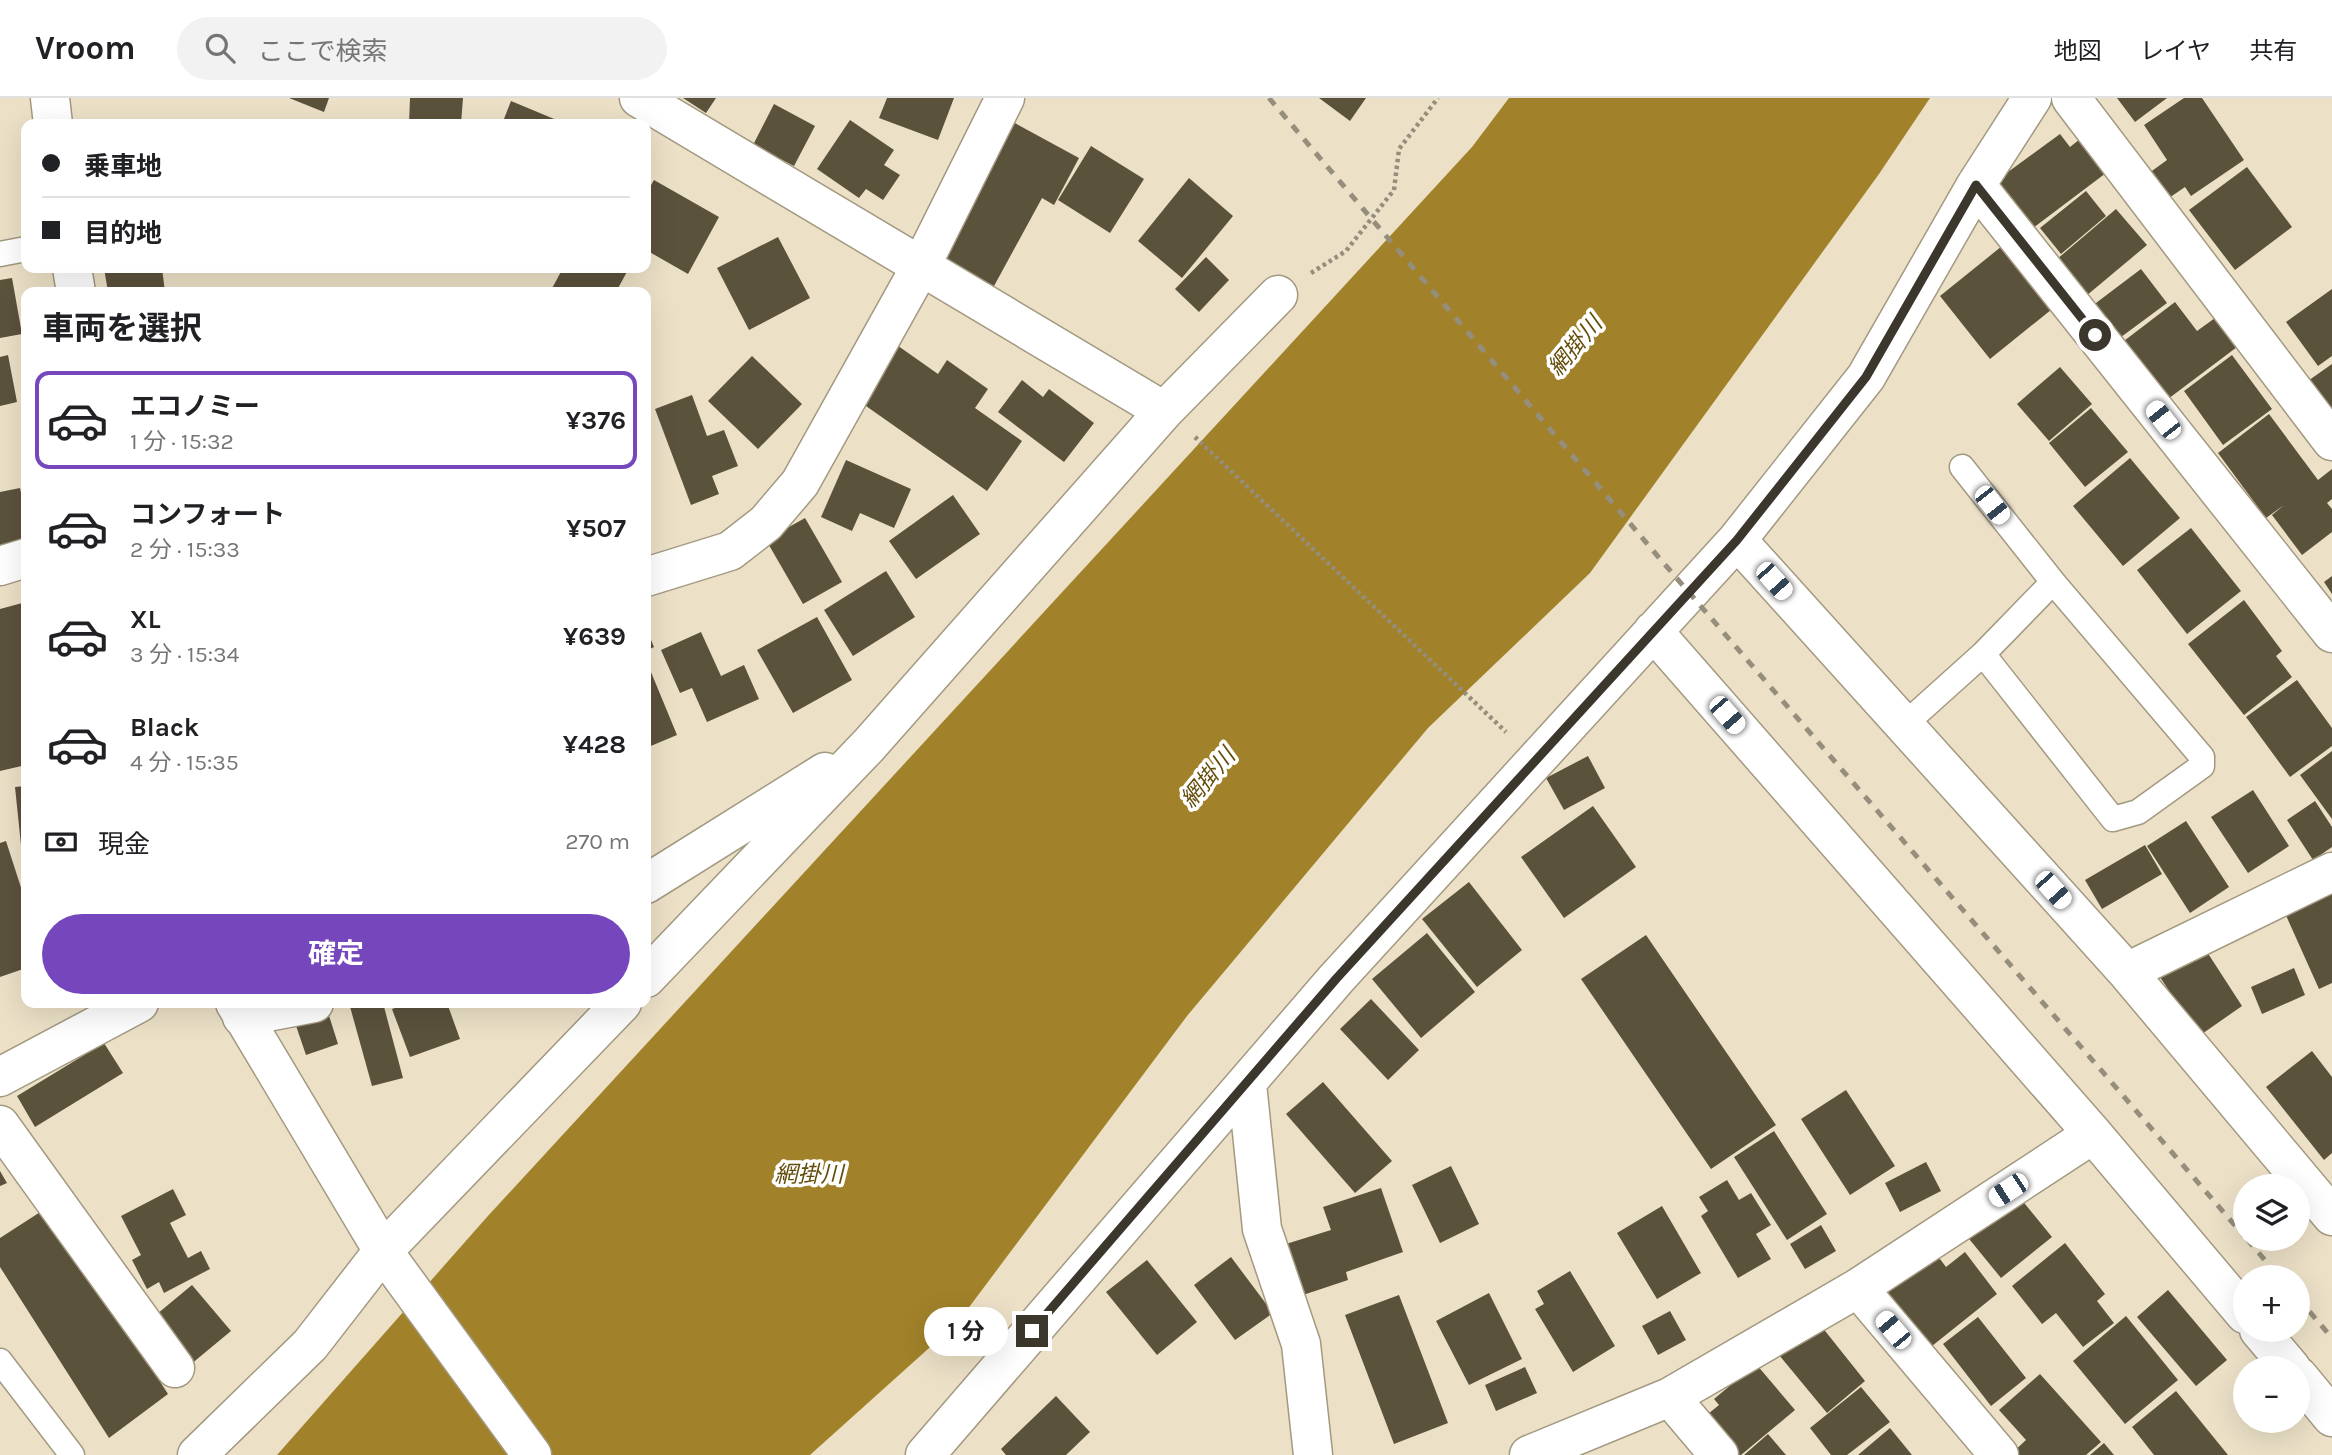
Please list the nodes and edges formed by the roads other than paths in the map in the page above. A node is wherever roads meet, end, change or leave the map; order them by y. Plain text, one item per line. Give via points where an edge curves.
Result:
1 (50, 98) edge
2 (639, 98) edge
3 (1005, 98) edge
4 (2032, 98) edge
5 (2071, 98) edge
6 (52, 119) edge
7 (1976, 185) junction
8 (21, 250) edge
9 (0, 254) edge
10 (921, 266) junction
11 (1278, 295) dead end
12 (1177, 421) junction
13 (2332, 441) edge
14 (1962, 467) dead end
15 (1737, 540) junction
16 (21, 560) edge
17 (0, 566) edge
18 (651, 575) edge
19 (2053, 582) junction
20 (1653, 631) junction
21 (2332, 633) edge
22 (1983, 654) junction
23 (1904, 725) junction
24 (869, 745) junction
25 (2332, 872) edge
26 (651, 881) edge
27 (2127, 972) junction
28 (651, 973) edge
29 (130, 1008) edge
30 (260, 1008) edge
31 (618, 1008) edge
32 (239, 1010) edge
33 (0, 1077) edge
34 (1247, 1084) junction
35 (0, 1125) edge
36 (2093, 1134) junction
37 (2332, 1216) edge
38 (391, 1261) junction
39 (1858, 1289) junction
40 (2233, 1300) edge
41 (2269, 1342) edge
42 (2281, 1356) edge
43 (0, 1361) edge
44 (175, 1368) dead end
45 (2310, 1390) edge
46 (1670, 1396) junction
47 (2332, 1416) edge
48 (72, 1455) edge
49 (197, 1455) edge
50 (532, 1455) edge
51 (925, 1455) edge
52 (1313, 1455) edge
53 (1529, 1455) edge
54 (1720, 1455) edge
55 (1999, 1455) edge

1 - 6 street
2 - 10 street
3 - 10 street
4 - 7 street
5 - 13 street
7 - 15 street via 1866,377
7 - 21 street
8 - 9 lane
10 - 12 street
10 - 18 street via 800,483 766,523 730,551
11 - 12 street
12 - 24 street
14 - 19 lane
15 - 20 street
15 - 23 street
16 - 17 street
19 - 22 lane
19 - 22 lane via 2202,757 2202,766 2138,812 2113,820
20 - 34 street via 1336,979
20 - 36 street
22 - 23 lane
23 - 27 street
24 - 26 street
24 - 28 street
25 - 27 street
27 - 37 street
29 - 33 street
30 - 32 street
31 - 38 street
32 - 38 street
34 - 51 street
34 - 52 street via 1262,1229 1301,1344
35 - 44 street
36 - 39 street
36 - 40 street
38 - 49 street
38 - 50 street
39 - 46 street
39 - 55 street
41 - 42 street
43 - 48 lane
45 - 47 street
46 - 53 street
46 - 54 street

